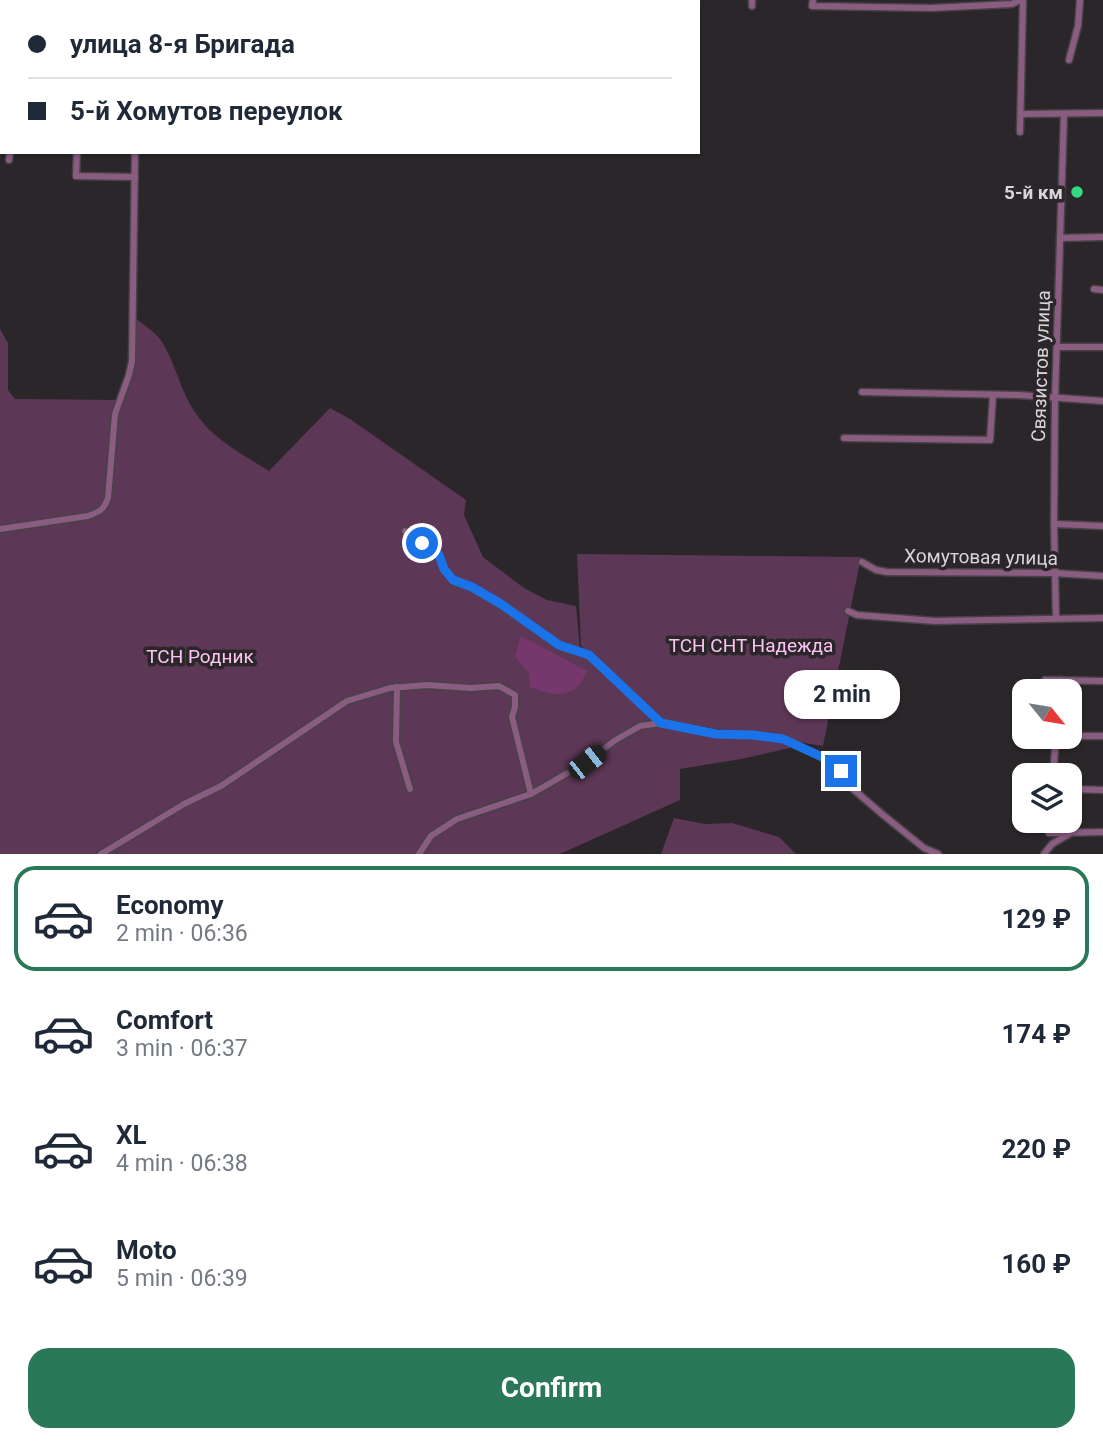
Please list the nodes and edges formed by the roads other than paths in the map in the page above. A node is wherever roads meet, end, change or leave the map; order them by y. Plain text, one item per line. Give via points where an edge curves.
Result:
1 (930, 0) edge
2 (1021, 0) edge
3 (1080, 0) edge
4 (813, 3) edge
5 (930, 8) junction
6 (1069, 60) dead end
7 (1103, 113) edge
8 (1022, 114) junction
9 (1064, 114) junction
10 (1020, 132) dead end
11 (77, 154) edge
12 (135, 154) edge
13 (135, 177) junction
14 (1103, 237) edge
15 (1060, 238) junction
16 (1094, 289) dead end
17 (1103, 290) edge
18 (1057, 347) junction
19 (1103, 347) edge
20 (862, 392) dead end
21 (993, 395) junction
22 (1055, 399) junction
23 (1103, 401) edge
24 (844, 438) dead end
25 (1054, 524) junction
26 (1103, 526) edge
27 (0, 529) edge
28 (405, 531) dead end
29 (862, 562) dead end
30 (1056, 574) junction
31 (1103, 576) edge
32 (848, 611) dead end
33 (1056, 618) junction
34 (1103, 618) edge
35 (1082, 680) edge
36 (1103, 681) edge
37 (397, 687) junction
38 (661, 723) junction
39 (1082, 736) edge
40 (1103, 736) edge
41 (410, 789) dead end
42 (1082, 789) edge
43 (1103, 790) edge
44 (531, 794) junction
45 (1103, 832) edge
46 (1070, 833) edge
47 (1082, 833) edge
48 (101, 854) edge
49 (419, 854) edge
50 (937, 854) edge
51 (1044, 854) edge

1 - 5 street
2 - 5 street
2 - 8 street
3 - 6 street
4 - 5 street
7 - 9 street
8 - 9 street
8 - 10 street
9 - 15 street, Связистов улица
11 - 13 street via 76,176
12 - 13 street
13 - 27 street via 132,362 115,414 105,507 88,516
14 - 15 street
15 - 18 street, Связистов улица
16 - 17 street
18 - 19 street
18 - 22 street, Связистов улица
20 - 21 street
21 - 22 street
21 - 24 street via 990,440
22 - 23 street
22 - 25 street, Связистов улица
25 - 26 street
25 - 30 street, Связистов улица
28 - 38 street via 439,555 453,580 501,604 559,645 589,655
29 - 30 street, Хомутовая улица via 887,572
30 - 31 street, Хомутовая улица
30 - 33 street, Связистов улица
32 - 33 street via 934,621
33 - 34 street
35 - 36 street
37 - 41 street via 396,742
37 - 44 street via 499,686 515,695 512,717
37 - 48 street via 347,701 221,786
38 - 44 street via 640,726
38 - 50 street via 716,734 783,739 822,757 882,814
39 - 40 street
42 - 43 street
44 - 49 street via 457,820 431,836
45 - 47 street
46 - 51 street

